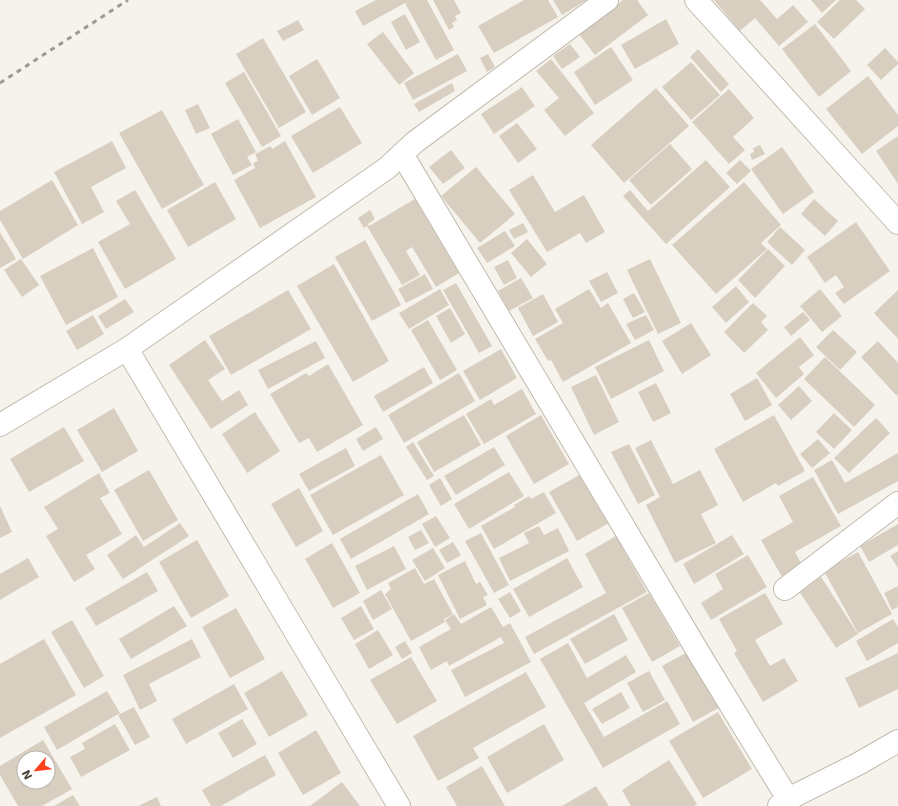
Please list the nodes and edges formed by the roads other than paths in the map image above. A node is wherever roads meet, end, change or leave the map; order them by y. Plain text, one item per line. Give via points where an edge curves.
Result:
1 (607, 0) edge
2 (696, 0) edge
3 (402, 154) junction
4 (898, 222) edge
5 (127, 349) junction
6 (0, 425) edge
7 (898, 503) edge
8 (784, 589) dead end
9 (895, 743) edge
10 (783, 803) edge
11 (399, 806) edge

1 - 3 street
2 - 4 street
3 - 5 street via 386,168
3 - 10 street via 703,660
5 - 6 street
5 - 11 street
7 - 8 street
9 - 10 street

